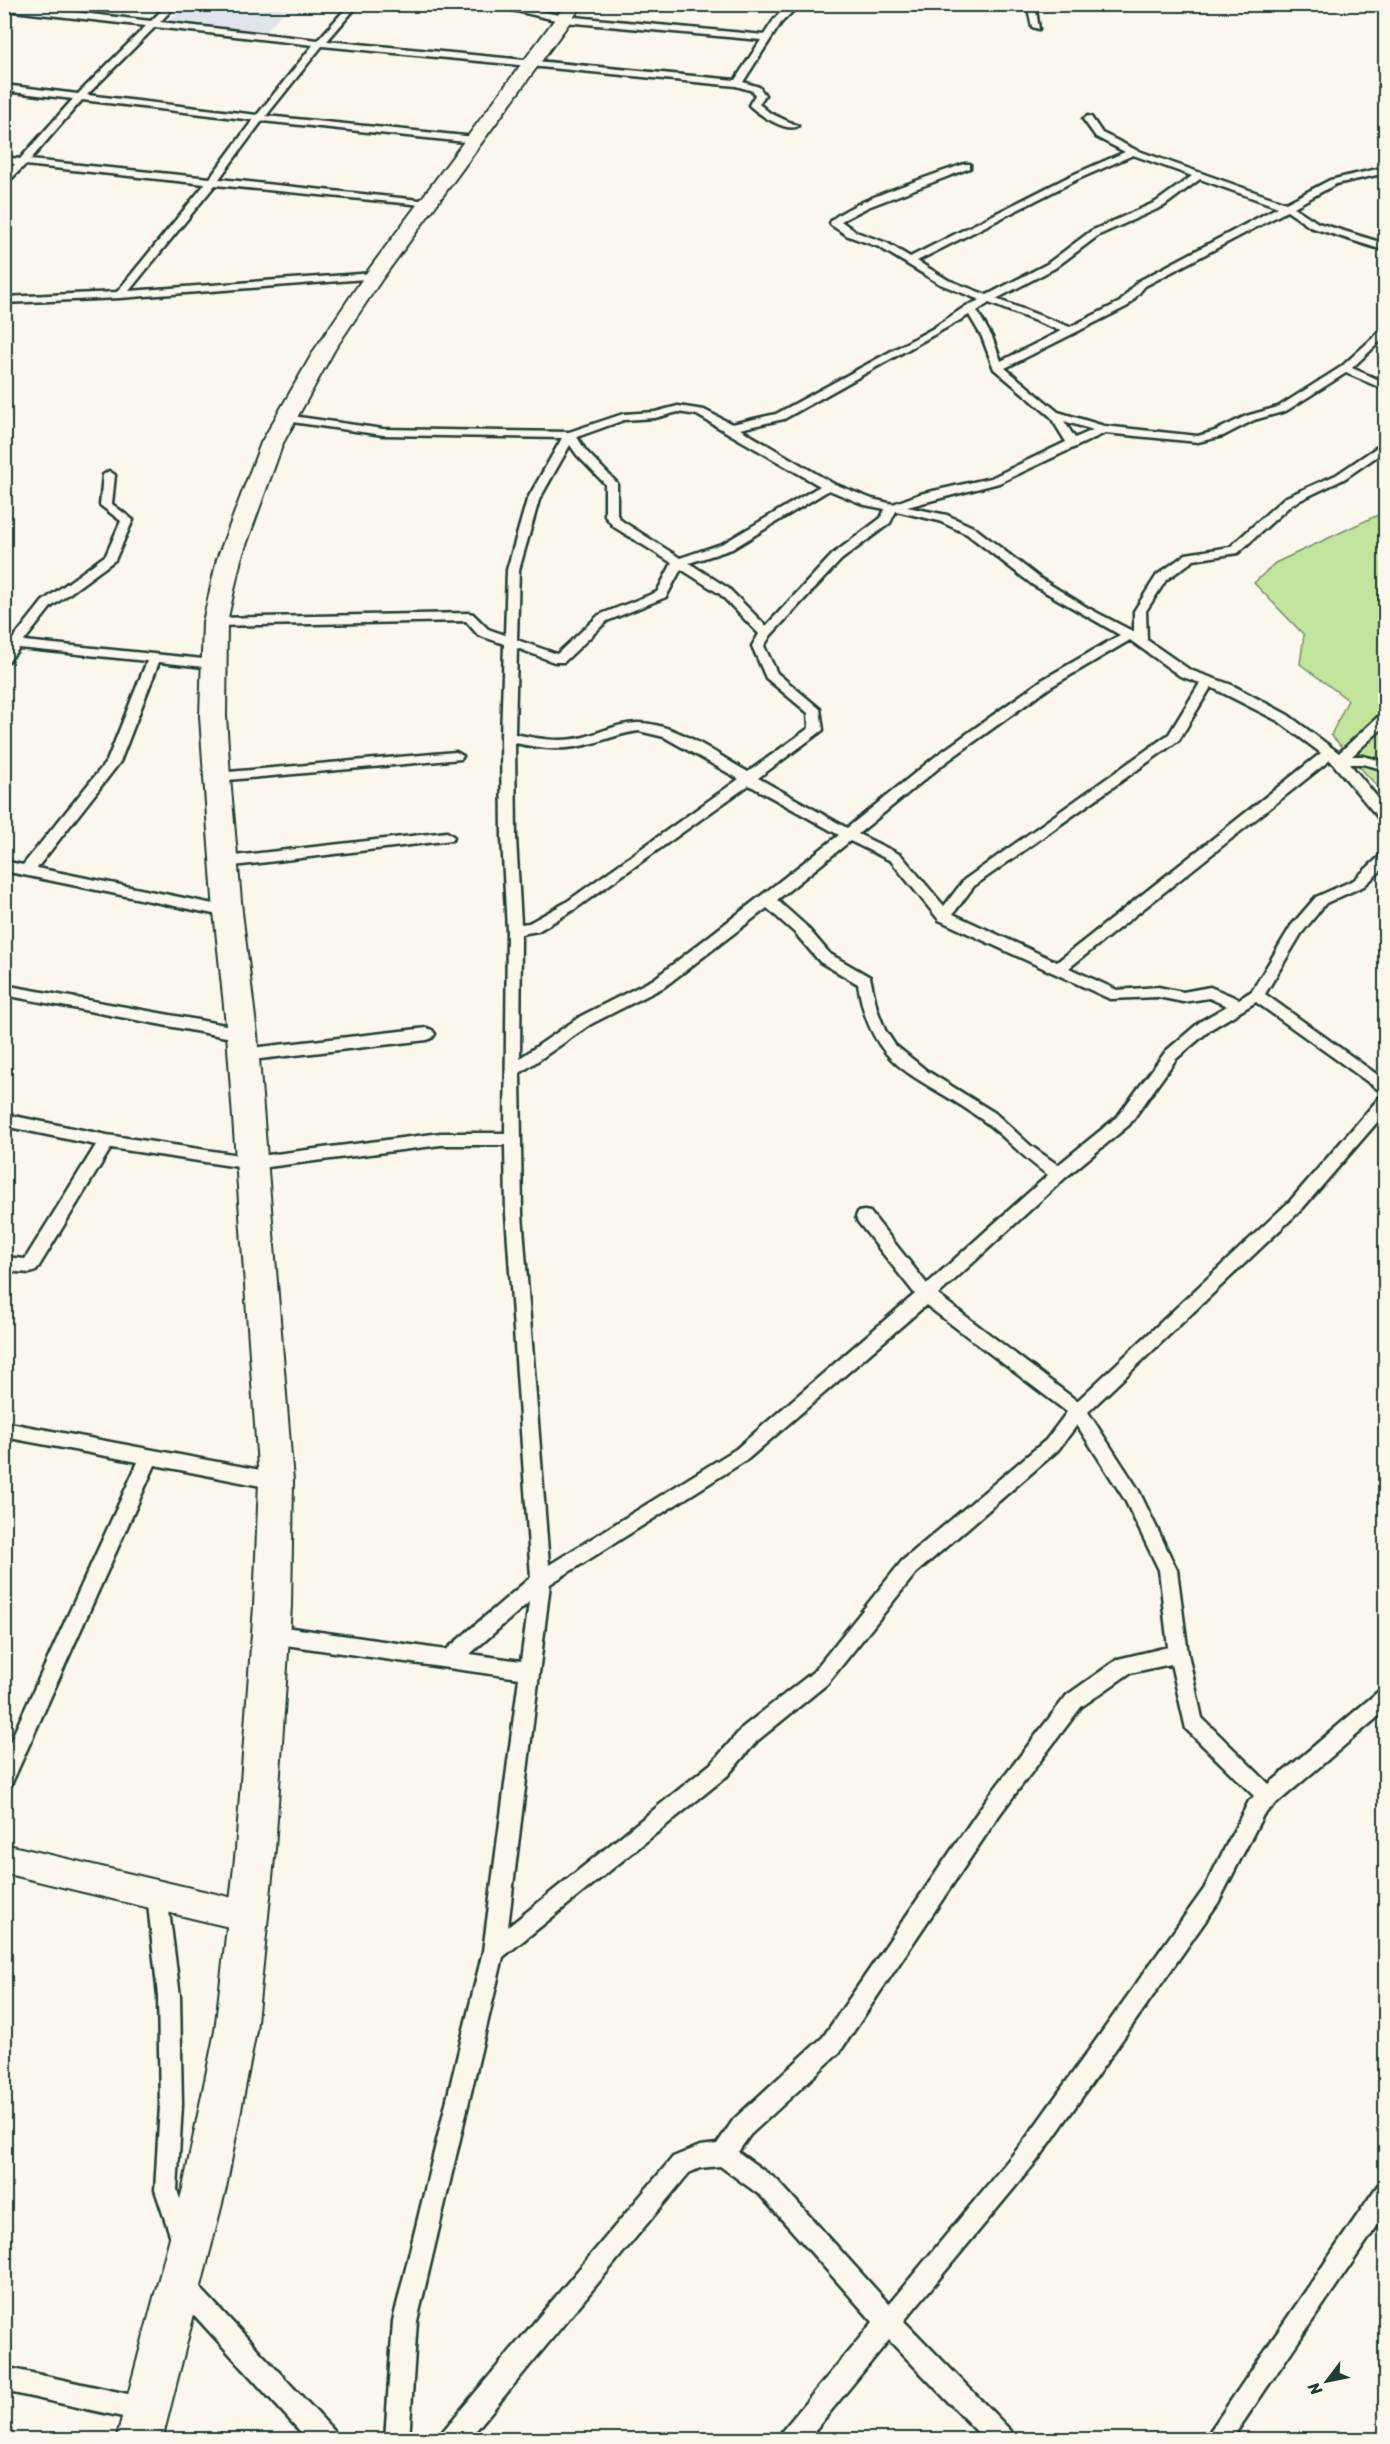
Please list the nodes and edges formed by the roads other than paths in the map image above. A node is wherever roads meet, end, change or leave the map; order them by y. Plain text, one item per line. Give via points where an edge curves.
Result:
1 (173, 4) edge
2 (355, 4) edge
3 (490, 4) edge
4 (796, 4) edge
5 (1031, 4) edge
6 (4, 7) edge
7 (569, 12) edge
8 (153, 24) junction
9 (1036, 27) dead end
10 (766, 38) junction
11 (319, 45) junction
12 (530, 66) junction
13 (737, 83) junction
14 (4, 88) edge
15 (80, 97) junction
16 (259, 118) junction
17 (1088, 119) dead end
18 (793, 126) dead end
19 (476, 140) junction
20 (1133, 152) junction
21 (4, 160) edge
22 (23, 162) junction
23 (967, 166) dead end
24 (1386, 170) edge
25 (1200, 175) junction
26 (213, 181) junction
27 (4, 183) edge
28 (429, 204) junction
29 (1287, 207) junction
30 (1386, 248) edge
31 (910, 261) junction
32 (374, 276) junction
33 (120, 295) junction
34 (986, 299) junction
35 (4, 300) edge
36 (970, 308) junction
37 (1386, 329) edge
38 (1070, 331) junction
39 (998, 367) junction
40 (1345, 369) junction
41 (1386, 387) edge
42 (1054, 414) junction
43 (285, 418) junction
44 (730, 428) junction
45 (1102, 429) junction
46 (570, 435) junction
47 (1072, 443) junction
48 (1386, 444) edge
49 (109, 474) dead end
50 (828, 486) junction
51 (892, 508) junction
52 (679, 562) junction
53 (215, 622) junction
54 (766, 633) junction
55 (1135, 638) junction
56 (511, 640) junction
57 (10, 643) edge
58 (155, 657) junction
59 (4, 658) edge
60 (213, 663) junction
61 (1207, 682) junction
62 (1386, 717) edge
63 (508, 737) junction
64 (456, 756) dead end
65 (1334, 756) junction
66 (1386, 766) edge
67 (217, 777) junction
68 (748, 779) junction
69 (1386, 818) edge
70 (849, 835) junction
71 (447, 837) dead end
72 (1386, 858) edge
73 (225, 862) junction
74 (4, 866) edge
75 (28, 869) junction
76 (766, 899) junction
77 (228, 912) junction
78 (944, 916) junction
79 (514, 930) junction
80 (1058, 969) junction
81 (4, 990) edge
82 (1257, 995) junction
83 (1239, 1005) junction
84 (427, 1034) dead end
85 (242, 1045) junction
86 (512, 1071) junction
87 (1386, 1089) edge
88 (1386, 1101) edge
89 (4, 1120) edge
90 (513, 1139) junction
91 (107, 1141) junction
92 (252, 1163) junction
93 (1059, 1174) junction
94 (864, 1217) dead end
95 (4, 1264) edge
96 (926, 1295) junction
97 (1077, 1411) junction
98 (4, 1429) edge
99 (150, 1456) junction
100 (276, 1481) junction
101 (541, 1580) junction
102 (271, 1634) junction
103 (1178, 1654) junction
104 (450, 1659) junction
105 (529, 1671) junction
106 (1386, 1697) edge
107 (4, 1778) edge
108 (1269, 1797) junction
109 (4, 1858) edge
110 (157, 1895) junction
111 (250, 1917) junction
112 (494, 1951) junction
113 (723, 2155) junction
114 (1386, 2193) edge
115 (184, 2270) junction
116 (890, 2320) junction
117 (4, 2379) edge
118 (143, 2425) edge
119 (325, 2439) edge
120 (397, 2439) edge
121 (452, 2439) edge
122 (791, 2439) edge
123 (1002, 2439) edge
124 (1216, 2439) edge

1 - 8 street
2 - 11 street
3 - 7 street
4 - 10 street via 784,12
5 - 9 street
6 - 8 street
7 - 10 street
7 - 12 highway
8 - 11 street
8 - 15 street
10 - 13 street
11 - 12 street
11 - 16 street
12 - 13 street
12 - 19 highway
13 - 18 street via 756,89 760,95 754,105 767,115
14 - 15 street
15 - 16 street
15 - 22 street
16 - 19 street
16 - 26 street
17 - 20 street via 1099,135
19 - 28 highway
20 - 25 street
20 - 31 street
21 - 22 street
22 - 26 street
22 - 27 street
23 - 31 street via 837,219 835,223 852,234 884,245
24 - 29 street via 1333,182
25 - 29 street
25 - 34 street via 1160,204 1095,233 1051,266
26 - 28 street
26 - 33 street
28 - 32 highway
29 - 30 street via 1314,225
29 - 38 street via 1142,284 1124,304
31 - 34 street via 944,282
32 - 33 street
32 - 43 highway
33 - 35 street
34 - 36 street
34 - 38 street
36 - 39 street
36 - 44 street via 936,331 780,417
37 - 40 street
38 - 39 street
39 - 42 street
40 - 41 street
40 - 45 street via 1282,409 1250,418 1219,434 1198,439
42 - 45 street
42 - 47 street
43 - 46 street via 383,432
43 - 53 highway via 229,559
44 - 46 street via 700,412 678,409 623,417
44 - 50 street
45 - 47 street
46 - 52 street via 611,483 611,516
46 - 56 street via 533,500 513,570
47 - 51 street via 995,481
48 - 55 street via 1340,477 1287,501 1234,550 1190,557 1161,578 1140,611
49 - 57 street via 106,505 128,520 111,557 47,604
50 - 51 street
50 - 52 street via 728,546
51 - 54 street via 886,520 837,557
51 - 55 street via 943,518 971,531 1038,582
52 - 54 street via 724,591
52 - 56 street via 662,594 603,618 559,659
53 - 56 street via 469,617 483,632
53 - 60 highway
54 - 68 street via 758,646 771,675 815,712 816,730
55 - 61 street via 1185,673
55 - 70 street via 1047,683 941,759
56 - 63 street
57 - 58 street
57 - 59 street
58 - 60 street
58 - 75 street via 113,762
60 - 67 highway
61 - 65 street via 1227,688 1283,718
61 - 78 street via 1174,737 969,884
62 - 65 street
63 - 68 street via 538,744 570,744 631,726 652,728
63 - 79 street
64 - 67 street
65 - 66 street
65 - 69 street
65 - 80 street
67 - 73 highway
68 - 70 street
68 - 79 street via 570,906 533,927
70 - 76 street
70 - 78 street via 896,858
71 - 73 street
72 - 82 street via 1359,883 1321,900 1296,930
73 - 77 highway
74 - 75 street
75 - 77 street
76 - 86 street via 659,983 586,1020
76 - 93 street via 825,958 865,981 867,1005 879,1037 902,1062 986,1114 1027,1152
77 - 85 highway
78 - 80 street
79 - 86 street
80 - 83 street via 1115,995 1158,992 1183,997 1210,992
81 - 85 street
82 - 83 street
82 - 87 street
83 - 93 street via 1206,1025 1171,1055 1123,1121
84 - 85 street
85 - 92 highway
86 - 90 street
88 - 97 street via 1296,1205
89 - 91 street
90 - 92 street via 441,1139
90 - 101 street via 515,1225
91 - 92 street
91 - 95 street via 30,1266
92 - 100 highway
93 - 96 street
94 - 96 street
96 - 97 street
96 - 101 street via 742,1454
97 - 103 street via 1132,1495 1168,1570
97 - 112 street via 1052,1445 909,1567 820,1678 750,1734 720,1769
98 - 99 street
99 - 100 street
99 - 107 street
100 - 102 highway
101 - 104 street
101 - 105 street
102 - 104 street
102 - 111 highway
103 - 108 street via 1193,1723
103 - 113 street via 1125,1665 1074,1701 993,1807 831,2044 742,2127
104 - 105 street
105 - 112 street
106 - 108 street
108 - 116 street via 1257,1808 1206,1903 1032,2149
109 - 110 street
110 - 111 street
110 - 115 street via 169,1996 171,2105 166,2190
111 - 115 highway via 223,2103
112 - 120 street via 405,2321
113 - 116 street via 769,2188
113 - 121 street via 700,2157 681,2165
114 - 124 street
115 - 118 highway
115 - 119 street
116 - 122 street
116 - 123 street via 915,2351
117 - 118 street

